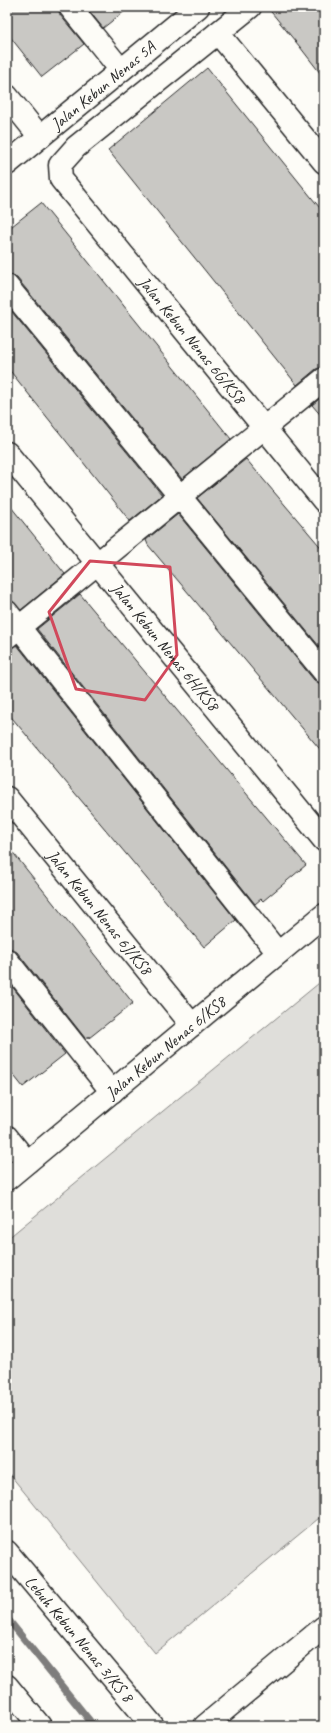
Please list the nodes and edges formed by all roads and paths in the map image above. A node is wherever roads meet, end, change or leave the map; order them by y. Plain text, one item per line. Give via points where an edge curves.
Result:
1 (70, 7) edge
2 (198, 7) edge
3 (250, 7) edge
4 (218, 33) junction
5 (121, 70) junction
6 (7, 96) edge
7 (40, 137) junction
8 (324, 162) edge
9 (7, 164) edge
10 (7, 286) edge
11 (324, 380) edge
12 (264, 428) junction
13 (7, 453) edge
14 (179, 496) junction
15 (324, 501) edge
16 (98, 563) junction
17 (11, 625) edge
18 (324, 672) edge
19 (7, 798) edge
20 (324, 840) edge
21 (324, 916) edge
22 (278, 953) junction
23 (7, 960) edge
24 (192, 1025) junction
25 (112, 1092) junction
26 (7, 1137) edge
27 (27, 1162) junction
28 (7, 1179) edge
29 (7, 1552) edge
30 (324, 1627) edge
31 (7, 1686) edge
32 (40, 1726) edge
33 (153, 1726) edge
34 (205, 1726) edge

1 - 5 street
2 - 5 street, Jalan Kebun Nenas 5A
3 - 4 street
4 - 8 street
4 - 12 street, Jalan Kebun Nenas 6G/KS8 via 76,147 60,165 61,179
5 - 7 street, Jalan Kebun Nenas 5A
6 - 7 street
7 - 9 street, Jalan Kebun Nenas 5A
10 - 14 street
11 - 12 street
12 - 14 street
12 - 15 street, Jalan Kebun Nenas 6G/KS8
13 - 16 street, Jalan Kebun Nenas 6H/KS8
14 - 16 street
14 - 18 street
16 - 17 street
16 - 20 street, Jalan Kebun Nenas 6H/KS8
17 - 22 street
19 - 24 street, Jalan Kebun Nenas 6J/KS8
21 - 22 street, Jalan Kebun Nenas 6/KS8
22 - 24 street, Jalan Kebun Nenas 6/KS8
23 - 25 street
24 - 25 street, Jalan Kebun Nenas 6/KS8
25 - 27 street, Jalan Kebun Nenas 6/KS8
26 - 27 street
27 - 28 street, Jalan Kebun Nenas 6/KS8
29 - 33 street, Lebuh Kebun Nenas 3/KS 8
30 - 34 street
31 - 32 street

